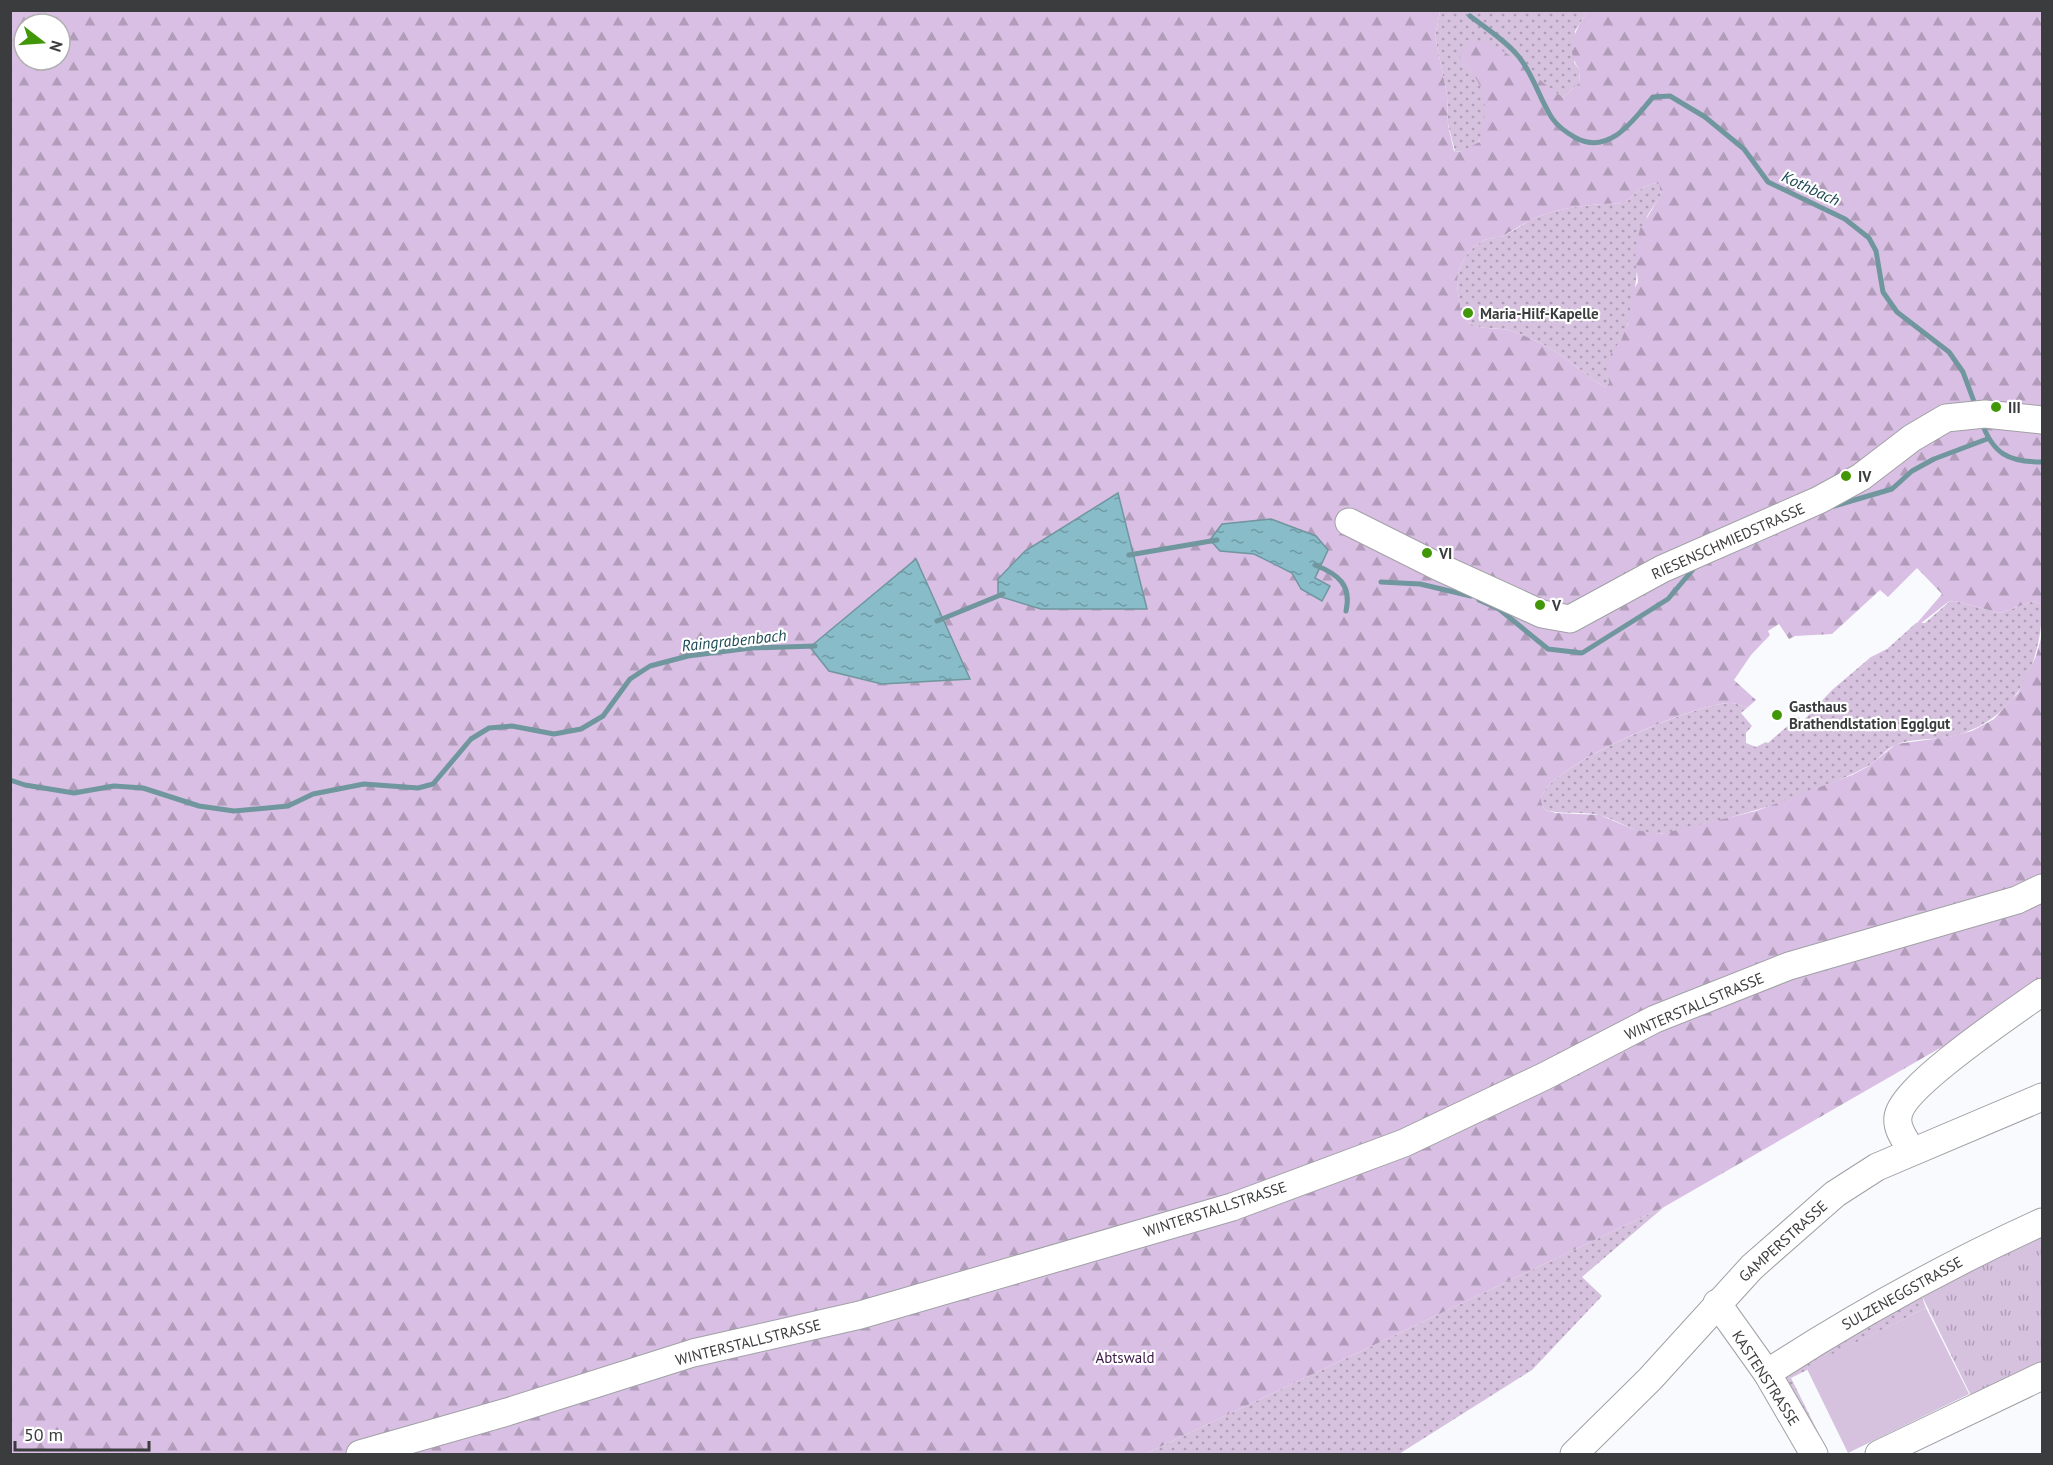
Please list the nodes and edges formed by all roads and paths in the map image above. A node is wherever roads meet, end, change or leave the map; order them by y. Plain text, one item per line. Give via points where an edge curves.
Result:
1 (2043, 420) edge
2 (1348, 522) dead end
3 (2043, 888) edge
4 (2043, 992) edge
5 (2043, 1097) edge
6 (1912, 1151) junction
7 (2043, 1222) edge
8 (1717, 1303) junction
9 (1767, 1373) junction
10 (2043, 1376) edge
11 (360, 1455) edge
12 (1574, 1455) edge
13 (1814, 1455) edge
14 (1879, 1455) edge

1 - 2 street, RIESENSCHMIEDSTRASSE via 1973,415 1946,418 1868,472 1819,500 1662,569 1570,619 1542,614
3 - 11 street, WINTERSTALLSTRASSE via 2017,900 1789,966 1676,1011 1404,1143 1232,1207 860,1315 693,1353
4 - 6 street via 1909,1095 1898,1118
5 - 6 street, GAMPERSTRASSE
6 - 8 street, GAMPERSTRASSE via 1877,1167 1835,1194 1760,1259
7 - 9 street, SULZENEGGSTRASSE via 1879,1305
8 - 9 street, KASTENSTRASSE
8 - 12 street, GAMPERSTRASSE via 1650,1379
9 - 13 street, KASTENSTRASSE
10 - 14 street

